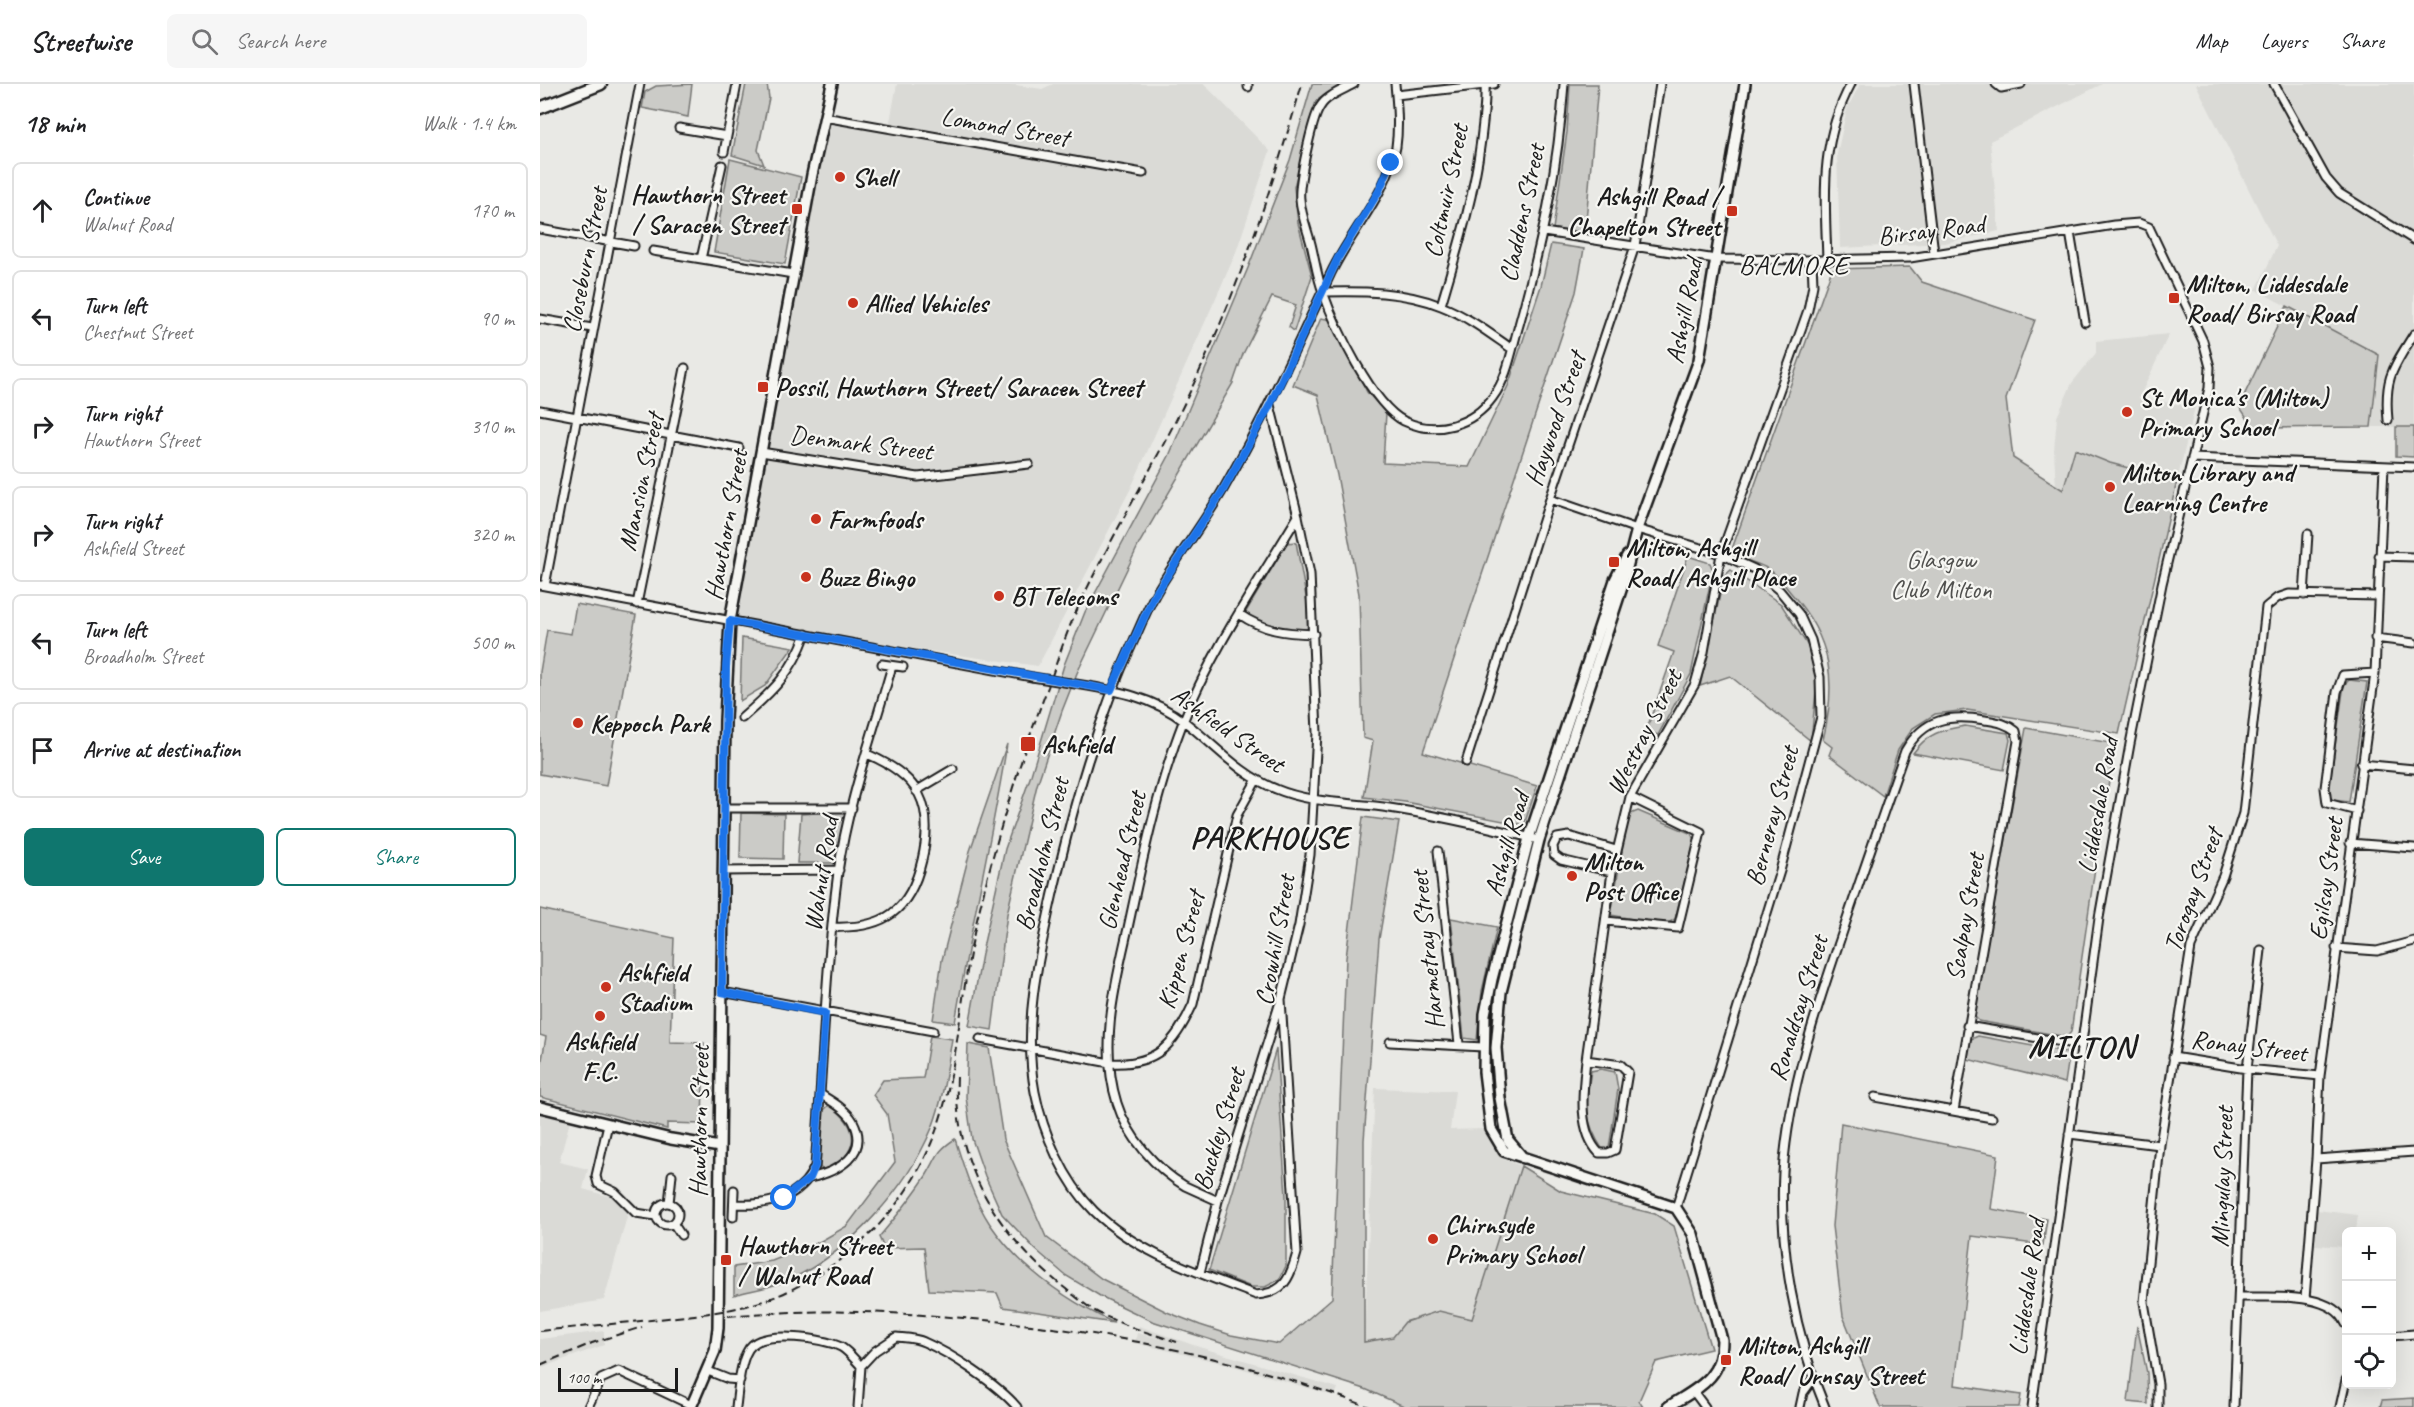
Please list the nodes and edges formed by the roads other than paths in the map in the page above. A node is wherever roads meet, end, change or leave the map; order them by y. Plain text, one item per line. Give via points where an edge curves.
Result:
1 (602, 84) edge
2 (640, 84) edge
3 (737, 84) edge
4 (832, 84) edge
5 (1354, 84) edge
6 (1395, 84) edge
7 (1494, 84) edge
8 (1564, 84) edge
9 (1660, 84) edge
10 (1745, 84) edge
11 (1851, 84) edge
12 (1914, 84) edge
13 (1996, 84) edge
14 (2021, 84) edge
15 (2274, 84) edge
16 (1485, 85) edge
17 (1396, 95) junction
18 (541, 106) edge
19 (824, 117) junction
20 (679, 128) dead end
21 (727, 136) junction
22 (724, 152) dead end
23 (722, 165) dead end
24 (1143, 173) dead end
25 (2149, 227) joint
26 (540, 229) edge
27 (1544, 232) junction
28 (2070, 232) junction
29 (2414, 240) edge
30 (610, 242) junction
31 (634, 246) dead end
32 (1635, 246) junction
33 (653, 250) dead end
34 (1934, 254) junction
35 (701, 259) junction
36 (1716, 259) junction
37 (1812, 260) junction
38 (1827, 260) junction
39 (793, 274) junction
40 (1323, 292) junction
41 (1441, 305) junction
42 (540, 319) edge
43 (2085, 322) dead end
44 (592, 328) junction
45 (2414, 335) edge
46 (1512, 349) junction
47 (685, 368) dead end
48 (1270, 405) junction
49 (540, 410) edge
50 (578, 417) junction
51 (2388, 420) dead end
52 (671, 435) junction
53 (739, 448) dead end
54 (761, 452) junction
55 (2192, 458) junction
56 (1029, 464) dead end
57 (2384, 466) junction
58 (2414, 467) edge
59 (1550, 499) junction
60 (1298, 516) junction
61 (1636, 534) junction
62 (2308, 534) dead end
63 (1721, 554) junction
64 (2379, 556) junction
65 (2414, 557) edge
66 (542, 586) edge
67 (2304, 595) junction
68 (2377, 596) junction
69 (637, 604) junction
70 (1239, 614) junction
71 (730, 621) junction
72 (806, 634) junction
73 (1314, 634) junction
74 (2375, 638) junction
75 (2414, 642) edge
76 (882, 664) dead end
77 (892, 666) junction
78 (903, 668) dead end
79 (2374, 673) junction
80 (1111, 690) junction
81 (742, 718) dead end
82 (1184, 721) junction
83 (2016, 730) joint
84 (867, 754) junction
85 (1466, 762) dead end
86 (2361, 764) junction
87 (953, 769) dead end
88 (2414, 769) edge
89 (1257, 781) junction
90 (916, 790) junction
91 (1630, 797) junction
92 (1312, 799) junction
93 (724, 808) junction
94 (852, 808) junction
95 (2357, 811) junction
96 (1529, 838) junction
97 (1539, 840) junction
98 (2350, 843) junction
99 (2414, 848) edge
100 (1616, 850) junction
101 (1438, 851) dead end
102 (839, 870) junction
103 (723, 871) junction
104 (1612, 873) junction
105 (1606, 921) junction
106 (832, 927) junction
107 (2414, 941) edge
108 (2336, 948) junction
109 (2261, 950) dead end
110 (722, 992) junction
111 (1281, 999) junction
112 (825, 1013) junction
113 (1967, 1026) junction
114 (933, 1031) dead end
115 (981, 1039) dead end
116 (1390, 1042) dead end
117 (1459, 1044) junction
118 (2080, 1045) junction
119 (1483, 1047) junction
120 (1031, 1049) junction
121 (2173, 1057) junction
122 (1586, 1060) junction
123 (1110, 1063) junction
124 (2247, 1069) junction
125 (2320, 1076) junction
126 (820, 1094) junction
127 (1875, 1097) dead end
128 (540, 1107) edge
129 (1954, 1111) junction
130 (1992, 1118) dead end
131 (608, 1124) junction
132 (2069, 1134) junction
133 (2160, 1145) junction
134 (720, 1147) junction
135 (2414, 1152) edge
136 (1523, 1158) junction
137 (2316, 1158) junction
138 (672, 1175) dead end
139 (810, 1178) junction
140 (734, 1190) dead end
141 (1218, 1201) junction
142 (669, 1203) junction
143 (734, 1204) junction
144 (1676, 1208) junction
145 (656, 1216) junction
146 (733, 1217) dead end
147 (673, 1222) junction
148 (681, 1235) dead end
149 (1200, 1273) junction
150 (2239, 1297) junction
151 (2305, 1299) junction
152 (2342, 1317) edge
153 (2414, 1334) edge
154 (2396, 1336) edge
155 (861, 1366) junction
156 (708, 1371) junction
157 (1813, 1378) junction
158 (740, 1380) junction
159 (2344, 1389) edge
160 (1693, 1391) junction
161 (691, 1406) edge
162 (588, 1407) edge
163 (736, 1407) edge
164 (858, 1407) edge
165 (1017, 1407) edge
166 (1668, 1407) edge
167 (1705, 1407) edge
168 (1800, 1407) edge
169 (1825, 1407) edge
170 (2032, 1407) edge
171 (2158, 1407) edge
172 (2234, 1407) edge
173 (2340, 1407) edge

1 - 18 main road
2 - 30 street, Closeburn Street
3 - 21 street
4 - 19 street, Hawthorn Street
5 - 40 street, Claddens Street via 1319,109 1300,184 1300,200
6 - 17 street, Broadholm Street
7 - 16 street
8 - 27 street, Claddens Street via 1557,160
9 - 32 street, Haywood Street
10 - 36 street, Ashgill Road
11 - 38 street via 1829,139 1825,175
12 - 34 street
13 - 14 street via 2001,88
15 - 29 street via 2326,178 2339,193
16 - 17 street
16 - 41 street, Coltmuir Street via 1480,147 1468,209
17 - 40 street, Broadholm Street via 1397,135 1389,171 1338,258
19 - 24 street, Lomond Street
19 - 39 street, Hawthorn Street
20 - 21 street
21 - 22 street
23 - 35 street
25 - 28 street, Birsay Road via 2139,223
25 - 55 street, Liddesdale Road via 2203,341 2210,367 2209,388
26 - 30 street
27 - 32 street, Birsay Road
27 - 46 street, Claddens Street
28 - 34 street, Birsay Road
28 - 43 street
30 - 31 street
30 - 44 street, Closeburn Street
32 - 36 street, Birsay Road
32 - 59 street, Haywood Street
33 - 35 street
34 - 38 street, Birsay Road
35 - 39 street
36 - 37 street, Birsay Road
36 - 61 street, Ashgill Road via 1699,360
37 - 38 street, Birsay Road
37 - 63 street, Westray Street via 1808,310
39 - 54 street, Hawthorn Street
40 - 41 street via 1392,294
40 - 46 street, Claddens Street via 1371,388 1392,413 1415,425 1451,426 1475,415 1500,386
40 - 48 street, Broadholm Street
41 - 46 street
42 - 44 street
44 - 50 street, Closeburn Street
45 - 51 street via 2389,379
47 - 52 street, Mansion Street
48 - 60 street, Crowhill Street
48 - 80 street, Broadholm Street via 1222,492 1154,596
49 - 50 street
50 - 52 street
50 - 66 street, Closeburn Street
52 - 53 street
52 - 69 street, Mansion Street
54 - 56 street, Denmark Street via 918,477
54 - 71 street, Hawthorn Street
55 - 57 street
55 - 118 street, Liddesdale Road via 2130,744
57 - 58 street
57 - 64 street, Egilsay Street
59 - 61 street, Berneray Street
59 - 85 street, Haywood Street
60 - 70 street, Glenhead Street
60 - 73 street, Crowhill Street via 1310,574
61 - 63 street, Berneray Street
61 - 96 street, Ashgill Road via 1615,580
61 - 97 street, Ashgill Road
62 - 67 street
63 - 91 street, Westray Street via 1695,684
63 - 144 street, Berneray Street via 1754,569 1780,591 1798,614 1811,640 1821,677 1821,717 1780,871
64 - 65 street
64 - 68 street, Egilsay Street
66 - 69 street, Ashfield Street
67 - 68 street, Torogay Street
67 - 121 street, Torogay Street via 2277,598 2266,608 2242,813 2223,876 2191,947
68 - 74 street, Egilsay Street
69 - 71 street, Ashfield Street
70 - 73 street via 1255,625 1285,633
70 - 82 street, Glenhead Street via 1204,675
71 - 72 street, Ashfield Street
71 - 93 street, Hawthorn Street
72 - 80 street, Ashfield Street, bridge
72 - 81 street via 797,659 784,677
73 - 92 street, Crowhill Street via 1317,733
74 - 75 street
74 - 79 street, Egilsay Street
76 - 77 street
77 - 78 street
77 - 84 street, Walnut Road
79 - 86 street, Egilsay Street
79 - 95 street via 2343,675 2337,692 2325,788 2327,803
80 - 82 street, Ashfield Street via 1146,699
80 - 120 street, Broadholm Street via 1090,751 1040,950 1031,1013
82 - 89 street, Ashfield Street
82 - 123 street, Glenhead Street via 1151,824 1114,989
83 - 113 street, Scalpay Street via 2018,741
83 - 157 street, Ronaldsay Street via 2007,724 1965,717 1939,720 1910,742 1814,1014 1795,1086 1783,1173 1788,1268
84 - 90 street via 898,770
84 - 94 street, Walnut Road
86 - 88 street
86 - 95 street, Egilsay Street
87 - 90 street
89 - 92 street, Ashfield Street
89 - 123 street, Kippen Street via 1237,815 1193,1004 1181,1031 1159,1053 1130,1064
90 - 106 street via 926,813 927,839 911,892 883,919 856,928
91 - 100 street, Westray Street
91 - 105 street via 1701,832 1678,928
92 - 96 street, Ashfield Street via 1466,821
92 - 111 street, Crowhill Street via 1305,893
93 - 94 street
93 - 103 street, Hawthorn Street
94 - 102 street, Walnut Road
95 - 98 street, Egilsay Street
96 - 97 street, Ashfield Street
96 - 119 street, Ashgill Road via 1492,979
97 - 136 street, Ashgill Road via 1501,992 1496,1048 1508,1140
98 - 99 street
98 - 108 street, Egilsay Street
100 - 104 street, Westray Street
100 - 104 street via 1569,836 1557,838 1553,846 1554,855 1561,860
101 - 117 street, Harmetray Street
102 - 103 street
102 - 106 street, Walnut Road
103 - 110 street, Hawthorn Street
104 - 105 street, Westray Street
105 - 122 street, Westray Street
106 - 112 street, Walnut Road
107 - 108 street via 2377,951
108 - 125 street, Egilsay Street
109 - 124 street, Mingulay Street
110 - 112 street
110 - 134 street, Hawthorn Street
111 - 141 street, Buckley Street
111 - 149 street, Crowhill Street via 1297,1253 1292,1270 1283,1286 1270,1294 1256,1295
112 - 114 street
112 - 126 street, Walnut Road
113 - 118 street
113 - 129 street, Scalpay Street
115 - 120 street, Kippen Street
116 - 117 street
117 - 119 street
118 - 132 street, Liddesdale Road
119 - 136 street, Ashgill Road via 1491,1130 1504,1151
120 - 123 street, Kippen Street
120 - 149 street, Broadholm Street via 1035,1092 1047,1135 1067,1174 1093,1210 1133,1243
121 - 124 street, Ronay Street
121 - 133 street, Torogay Street
122 - 122 street, Westray Street via 1586,1130 1599,1153 1608,1153 1615,1150 1628,1072 1621,1065
123 - 141 street, Glenhead Street via 1117,1104 1132,1134 1154,1162 1184,1185
124 - 125 street, Ronay Street
124 - 150 street, Mingulay Street
125 - 137 street, Egilsay Street
126 - 139 street, Walnut Road via 815,1166
126 - 139 street via 853,1121 856,1145 844,1165
127 - 129 street
128 - 131 street
129 - 130 street
131 - 134 street
131 - 145 street via 596,1176 598,1184 615,1192 636,1213
132 - 133 street
132 - 170 street, Liddesdale Road
133 - 171 street, Torogay Street via 2144,1302 2158,1384
134 - 156 street, Hawthorn Street via 718,1328
135 - 137 street
136 - 144 street, Ashgill Road
137 - 151 street, Egilsay Street
138 - 142 street
139 - 143 street via 771,1203
140 - 143 street
141 - 149 street, Buckley Street
142 - 145 street via 659,1206
142 - 147 street via 677,1210
143 - 146 street
144 - 160 street via 1693,1234 1722,1340 1722,1357 1715,1372
145 - 147 street via 663,1224
147 - 148 street
150 - 151 street
150 - 172 street, Mingulay Street
151 - 152 street via 2330,1306
153 - 154 street
155 - 158 street via 843,1348 822,1340 766,1337 750,1346
155 - 164 street
155 - 165 street via 896,1337 922,1341 958,1361
156 - 158 street
156 - 161 street, Hawthorn Street
157 - 168 street
157 - 169 street, Ronaldsay Street
158 - 163 street
159 - 173 street
160 - 166 street
160 - 167 street
161 - 162 street via 619,1371 601,1379

